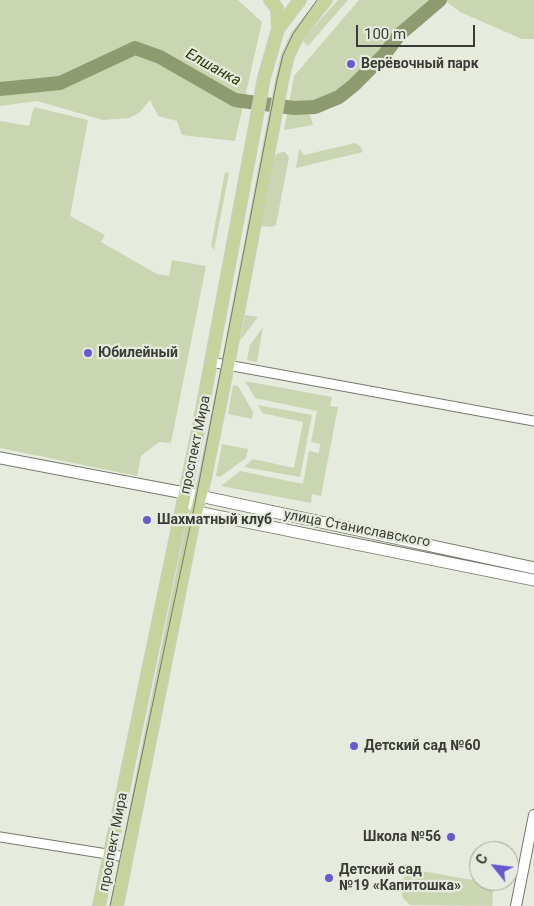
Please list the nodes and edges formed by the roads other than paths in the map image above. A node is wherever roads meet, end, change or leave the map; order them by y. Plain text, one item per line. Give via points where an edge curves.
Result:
1 (270, 0) edge
2 (300, 0) edge
3 (326, 0) edge
4 (278, 29) junction
5 (210, 362) junction
6 (228, 365) junction
7 (534, 421) edge
8 (0, 458) edge
9 (185, 493) junction
10 (200, 496) junction
11 (197, 512) junction
12 (534, 568) edge
13 (534, 580) edge
14 (160, 606) junction
15 (176, 609) junction
16 (155, 633) junction
17 (171, 636) junction
18 (139, 711) junction
19 (155, 714) junction
20 (534, 815) edge
21 (114, 829) junction
22 (131, 833) junction
23 (0, 837) edge
24 (109, 854) junction
25 (126, 857) junction
26 (99, 906) edge
27 (117, 906) edge
28 (516, 906) edge

1 - 4 main road via 277,8
2 - 4 main road, проспект Мира
3 - 6 main road, проспект Мира via 298,35 288,56
4 - 5 main road, проспект Мира via 264,78
5 - 6 street
5 - 9 main road, проспект Мира
6 - 7 street
6 - 10 main road, проспект Мира
8 - 9 main road, улица Станиславского
9 - 10 main road, улица Станиславского
9 - 11 main road
9 - 14 main road, проспект Мира
10 - 11 main road, проспект Мира
10 - 12 main road, улица Станиславского
11 - 13 main road, улица Станиславского
11 - 15 main road, проспект Мира
14 - 15 street
14 - 16 main road, проспект Мира
15 - 17 main road, проспект Мира
16 - 17 street
16 - 18 main road, проспект Мира
17 - 19 main road, проспект Мира
18 - 19 street
18 - 21 main road, проспект Мира
19 - 22 main road, проспект Мира
20 - 28 street
21 - 22 street
21 - 24 main road, проспект Мира
22 - 25 main road, проспект Мира
23 - 24 street
24 - 25 street
24 - 26 main road, проспект Мира
25 - 27 main road, проспект Мира

